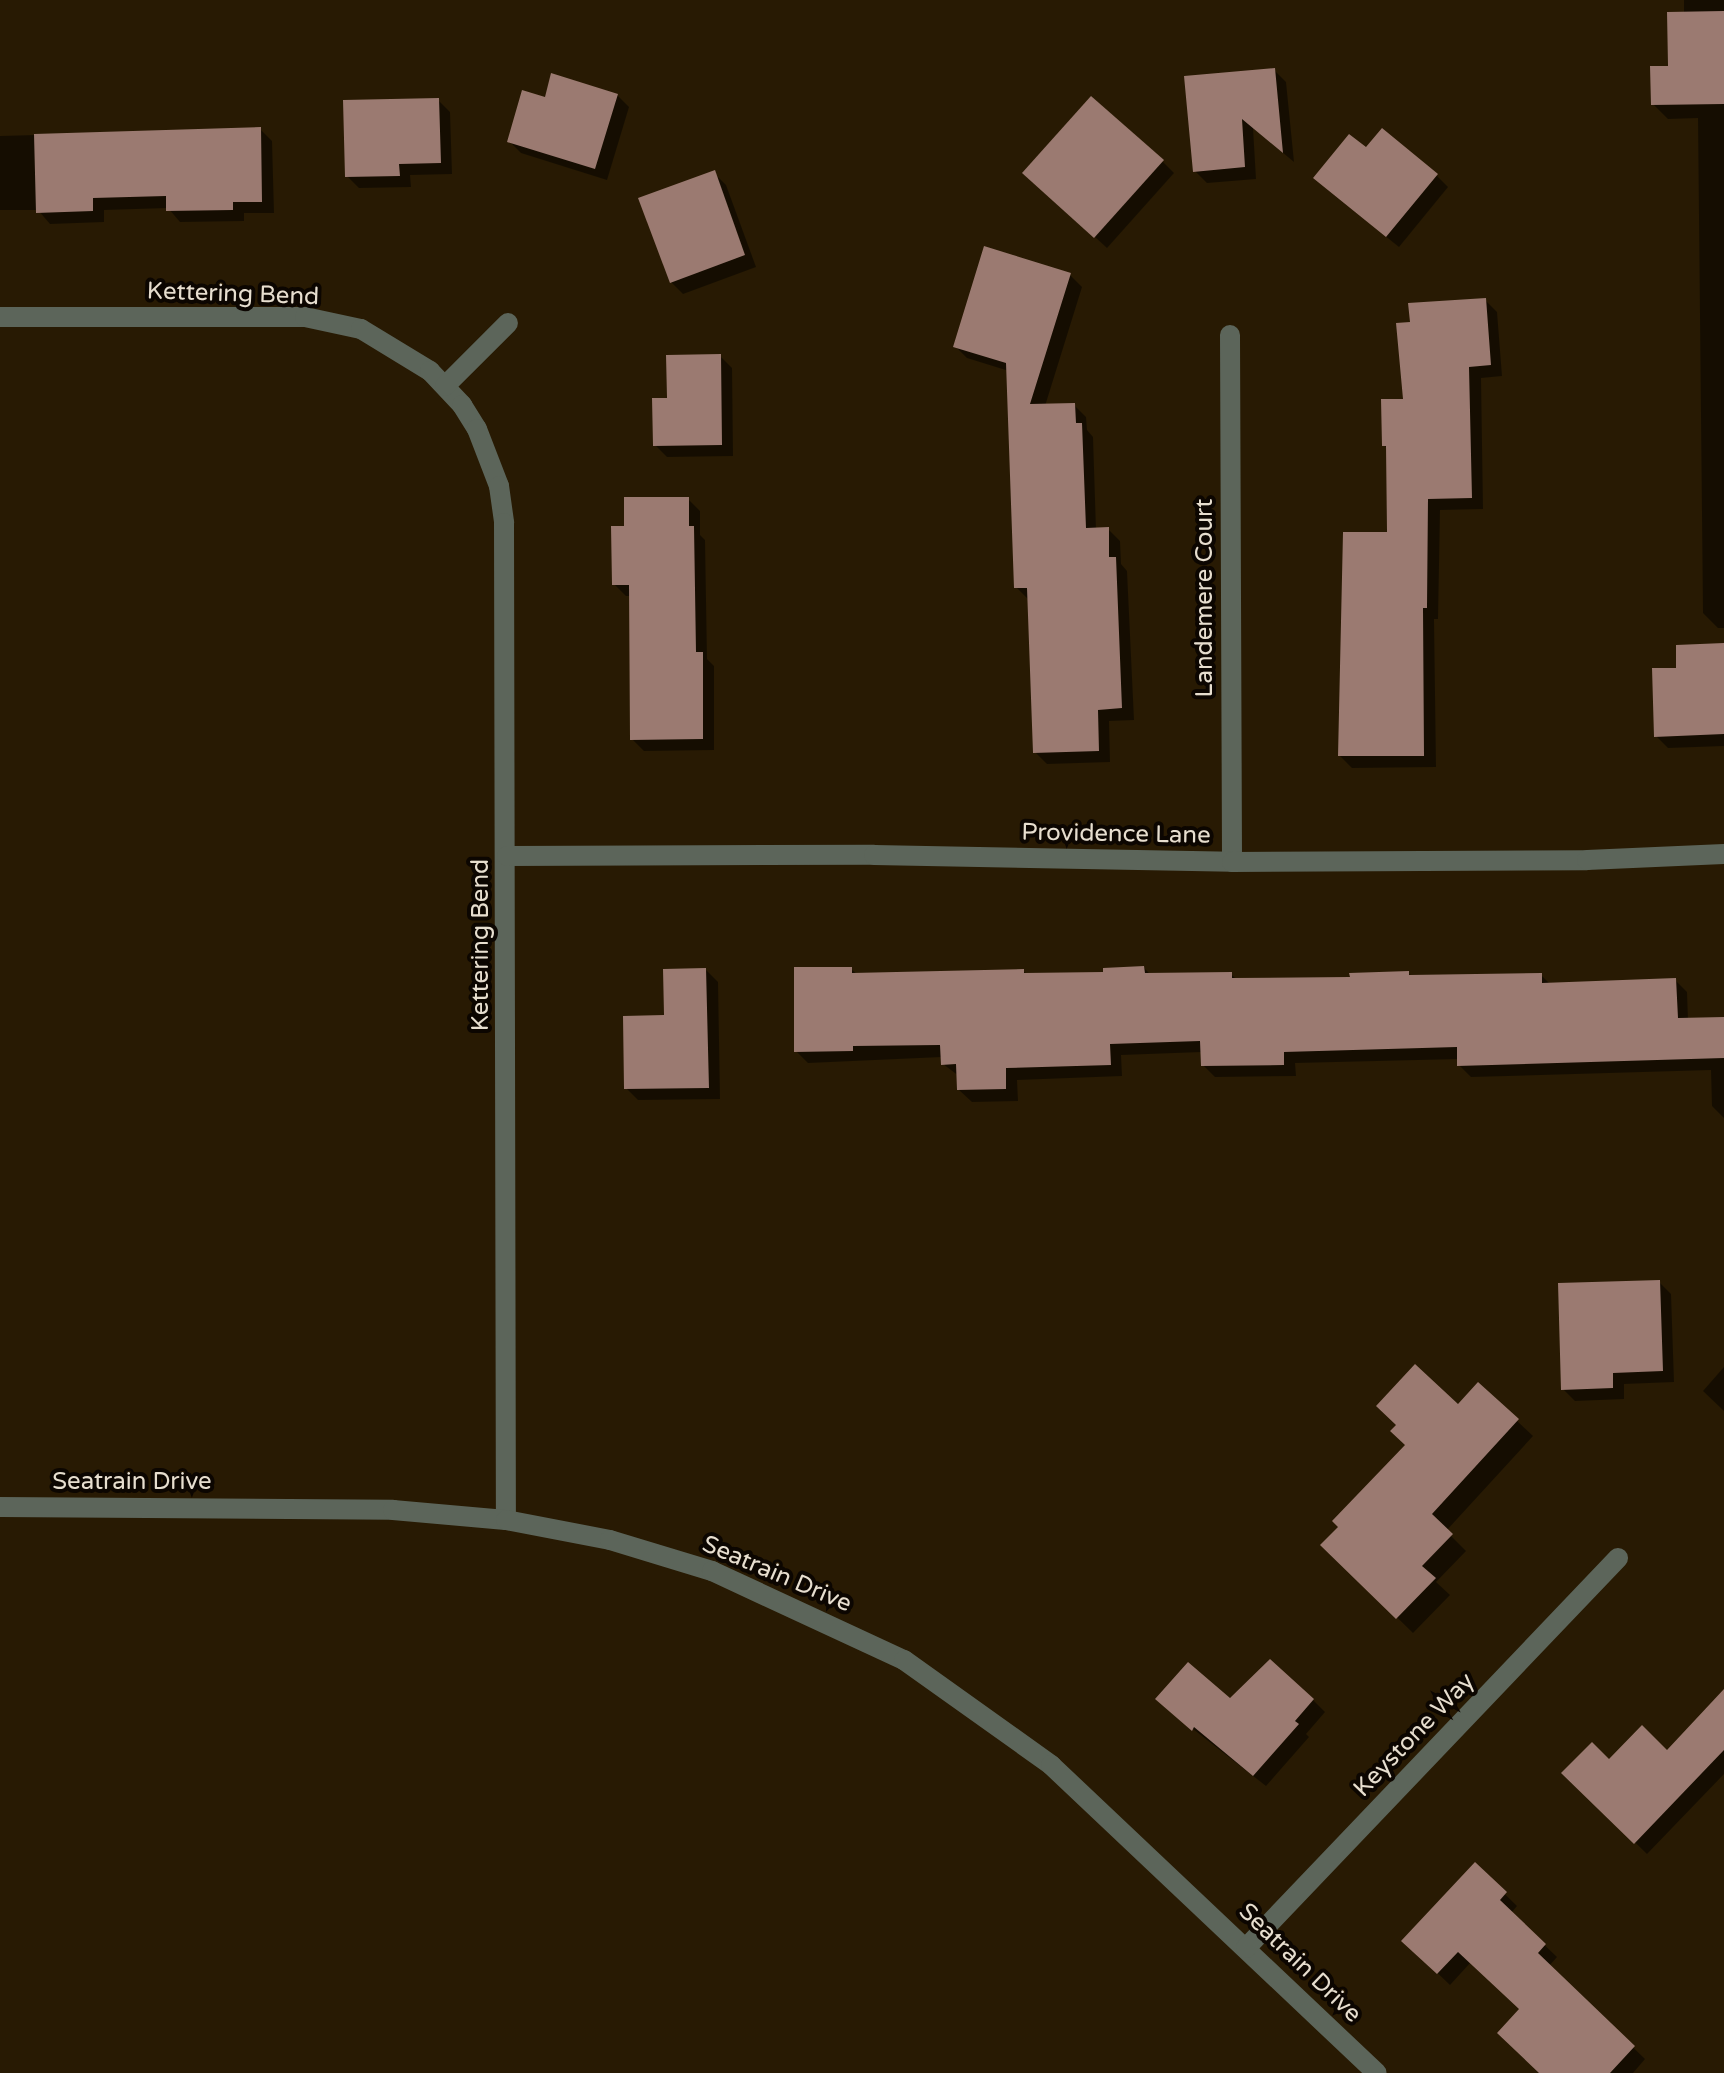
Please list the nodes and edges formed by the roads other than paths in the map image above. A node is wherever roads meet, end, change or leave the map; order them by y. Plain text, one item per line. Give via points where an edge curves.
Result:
1 (0, 317) edge
2 (508, 323) dead end
3 (1230, 335) dead end
4 (445, 386) junction
5 (1724, 854) edge
6 (507, 856) junction
7 (1232, 862) junction
8 (0, 1507) edge
9 (506, 1520) junction
10 (1618, 1558) dead end
11 (1246, 1948) junction
12 (1377, 2073) edge

1 - 4 street, Kettering Bend via 305,317 361,329 402,351
2 - 4 street
3 - 7 street, Landemere Court
4 - 6 street, Kettering Bend via 477,429 499,486 504,523
5 - 7 street, Providence Lane
6 - 7 street, Providence Lane via 874,855
6 - 9 street, Kettering Bend
8 - 9 street, Seatrain Drive via 393,1510
9 - 11 street, Seatrain Drive via 610,1540 712,1571 904,1660 1051,1765
10 - 11 street, Keystone Way
11 - 12 street, Seatrain Drive

